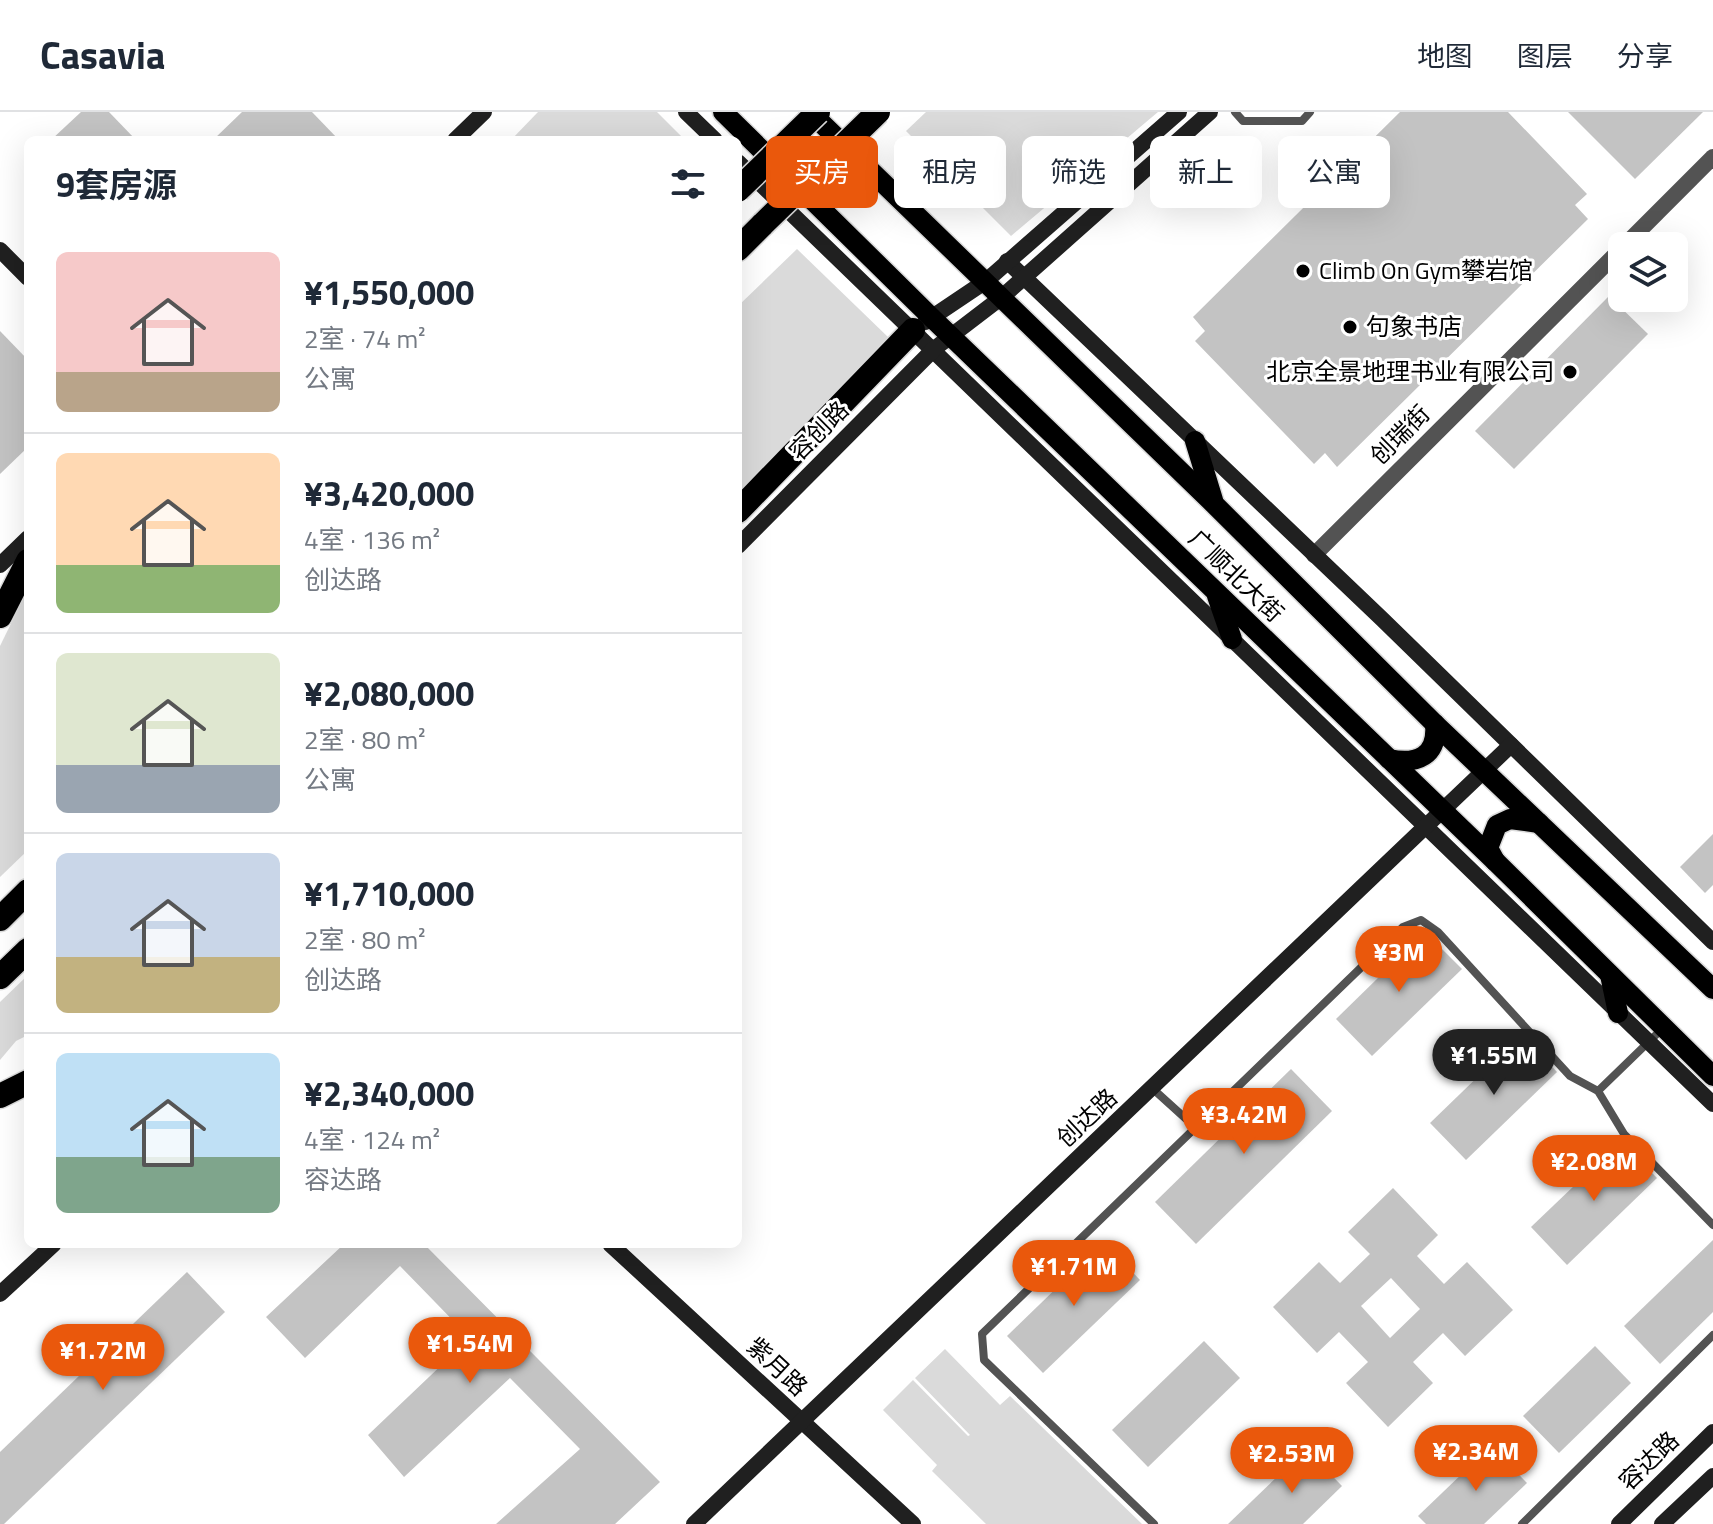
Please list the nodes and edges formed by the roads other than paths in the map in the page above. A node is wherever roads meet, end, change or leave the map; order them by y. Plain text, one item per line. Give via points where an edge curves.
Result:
1 (484, 112) edge
2 (686, 112) edge
3 (723, 112) edge
4 (810, 112) edge
5 (818, 112) edge
6 (878, 112) edge
7 (1179, 112) edge
8 (1210, 112) edge
9 (1235, 112) edge
10 (1310, 112) edge
11 (459, 136) edge
12 (711, 136) edge
13 (1713, 157) edge
14 (742, 166) edge
15 (742, 186) edge
16 (1638, 232) edge
17 (742, 245) edge
18 (0, 250) edge
19 (1007, 261) junction
20 (1608, 262) edge
21 (24, 274) edge
22 (1023, 276) junction
23 (986, 281) junction
24 (1002, 297) junction
25 (922, 324) junction
26 (950, 336) junction
27 (934, 349) junction
28 (1195, 441) junction
29 (1214, 504) junction
30 (742, 507) edge
31 (24, 542) edge
32 (742, 542) edge
33 (1314, 555) junction
34 (0, 565) edge
35 (24, 569) edge
36 (1216, 592) junction
37 (0, 616) edge
38 (1232, 639) junction
39 (1435, 724) junction
40 (1511, 745) junction
41 (1389, 759) junction
42 (1484, 771) junction
43 (1442, 810) junction
44 (1539, 823) junction
45 (1425, 826) junction
46 (1495, 861) junction
47 (24, 895) edge
48 (0, 919) edge
49 (1713, 942) edge
50 (24, 954) edge
51 (1610, 975) junction
52 (0, 977) edge
53 (1713, 989) edge
54 (1618, 1013) junction
55 (1656, 1035) junction
56 (1713, 1076) edge
57 (24, 1084) edge
58 (1153, 1089) junction
59 (1598, 1091) junction
60 (0, 1096) edge
61 (1713, 1104) edge
62 (1195, 1127) junction
63 (1713, 1225) edge
64 (50, 1248) edge
65 (614, 1248) edge
66 (0, 1294) edge
67 (1713, 1335) edge
68 (801, 1422) junction
69 (1713, 1432) edge
70 (1713, 1476) edge
71 (694, 1524) edge
72 (913, 1524) edge
73 (1154, 1524) edge
74 (1522, 1524) edge
75 (1619, 1524) edge
76 (1662, 1524) edge

1 - 11 street
2 - 12 street
3 - 25 main road, 广顺北大街
4 - 23 main road, 广顺北大街
5 - 15 highway, bridge
6 - 17 highway, bridge
7 - 19 street
8 - 22 street, 容创路
9 - 10 lane via 1243,121 1302,121
13 - 16 street, 创瑞街
14 - 25 street
18 - 21 street
19 - 22 street
19 - 23 street
20 - 33 street, 创瑞街
22 - 24 street, 容创路
22 - 28 street
23 - 24 main road, 广顺北大街
23 - 25 street
24 - 26 street, 容创路
24 - 29 main road, 广顺北大街
25 - 26 main road, 广顺北大街
25 - 27 street
25 - 30 highway
26 - 27 street, 容创路
26 - 36 main road, 广顺北大街
27 - 32 street, 容创路
27 - 38 street
28 - 29 main road
28 - 33 street
29 - 39 main road, 广顺北大街
31 - 34 street
33 - 40 street
35 - 37 highway
36 - 38 main road
36 - 41 main road, 广顺北大街
38 - 45 street
39 - 41 main road via 1433,744 1423,757
39 - 42 main road, 广顺北大街
40 - 42 street, 创达路
40 - 49 street
41 - 43 main road, 广顺北大街
42 - 43 street, 创达路
42 - 44 main road, 广顺北大街
43 - 45 street, 创达路
43 - 46 main road, 广顺北大街
44 - 46 main road via 1510,819 1497,825 1488,848
44 - 53 main road, 广顺北大街
45 - 54 street
45 - 58 street, 创达路
46 - 51 main road, 广顺北大街
47 - 48 highway
50 - 52 highway
51 - 54 main road
51 - 55 main road, 广顺北大街
54 - 55 street
55 - 56 main road, 广顺北大街
55 - 59 lane
55 - 61 street
57 - 60 highway
58 - 62 lane
58 - 68 street, 创达路
59 - 62 lane via 1570,1076 1438,932 1421,920 1403,927
59 - 63 lane via 1624,1134
62 - 73 lane via 982,1334 984,1360
64 - 66 street
65 - 68 street, 紫月路
67 - 74 lane
68 - 71 street, 创达路
68 - 72 street, 紫月路
69 - 75 street, 容达路
70 - 76 street

